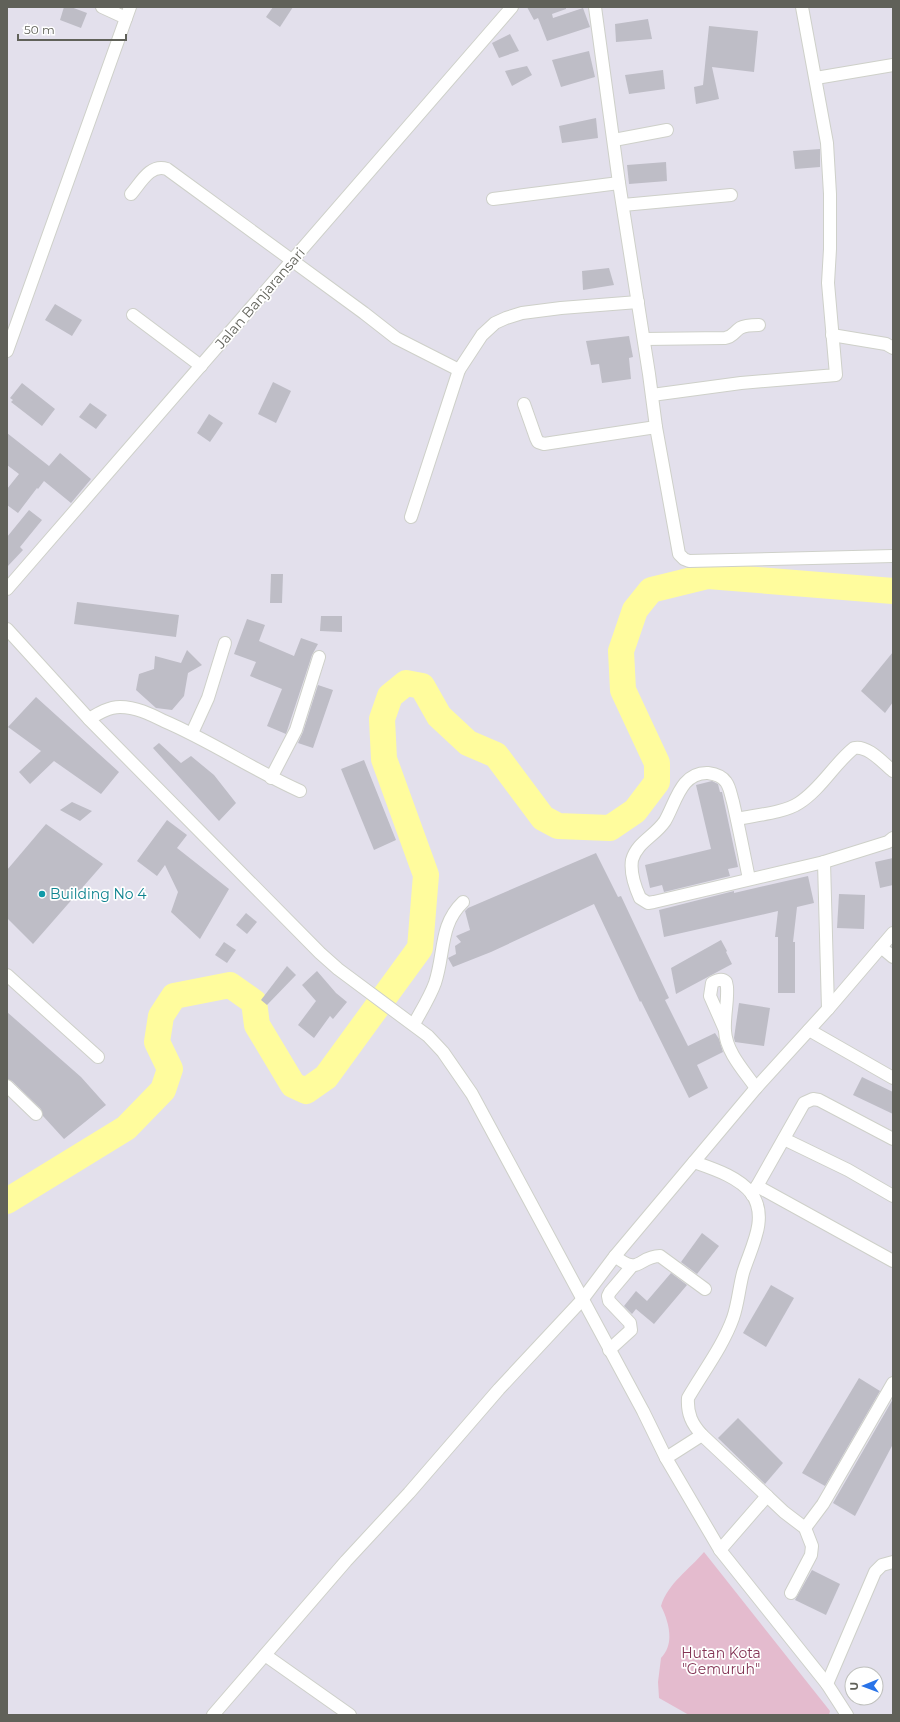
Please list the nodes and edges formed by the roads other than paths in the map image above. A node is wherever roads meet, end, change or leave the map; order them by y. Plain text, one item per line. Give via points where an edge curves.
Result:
1 (102, 7) edge
2 (512, 7) edge
3 (595, 7) edge
4 (802, 7) edge
5 (128, 13) edge
6 (893, 65) edge
7 (816, 78) junction
8 (667, 130) dead end
9 (614, 140) junction
10 (619, 183) junction
11 (131, 194) dead end
12 (731, 195) dead end
13 (493, 199) dead end
14 (623, 205) junction
15 (292, 261) junction
16 (638, 302) junction
17 (132, 315) dead end
18 (759, 325) dead end
19 (832, 336) junction
20 (644, 340) junction
21 (893, 348) edge
22 (7, 351) edge
23 (201, 366) junction
24 (459, 370) junction
25 (652, 395) junction
26 (524, 404) dead end
27 (656, 426) junction
28 (411, 517) dead end
29 (893, 556) edge
30 (7, 589) edge
31 (7, 629) edge
32 (225, 643) dead end
33 (318, 657) dead end
34 (89, 719) junction
35 (192, 733) junction
36 (893, 771) edge
37 (271, 778) junction
38 (300, 791) dead end
39 (737, 819) junction
40 (893, 838) edge
41 (824, 862) junction
42 (749, 879) junction
43 (463, 902) dead end
44 (893, 933) edge
45 (882, 947) junction
46 (893, 957) edge
47 (7, 975) edge
48 (828, 1009) junction
49 (414, 1024) junction
50 (725, 1030) dead end
51 (809, 1030) junction
52 (98, 1057) dead end
53 (893, 1078) edge
54 (7, 1086) edge
55 (756, 1088) junction
56 (36, 1114) dead end
57 (784, 1138) junction
58 (893, 1139) edge
59 (694, 1162) junction
60 (755, 1190) junction
61 (893, 1196) edge
62 (615, 1256) junction
63 (893, 1261) edge
64 (632, 1266) junction
65 (705, 1289) dead end
66 (582, 1300) junction
67 (609, 1350) junction
68 (893, 1383) edge
69 (702, 1435) junction
70 (666, 1458) junction
71 (767, 1496) junction
72 (805, 1528) junction
73 (720, 1550) junction
74 (893, 1562) edge
75 (791, 1593) dead end
76 (265, 1655) junction
77 (826, 1684) junction
78 (213, 1715) edge
79 (350, 1715) edge
80 (847, 1715) edge

1 - 5 street
2 - 15 street, Jalan Banjaransari
3 - 9 street
4 - 7 street
5 - 22 street
6 - 7 street
7 - 19 street via 830,173 828,283
8 - 9 street
9 - 10 street
10 - 13 street
10 - 14 street
11 - 15 street via 152,170 158,167 166,169
12 - 14 street
14 - 16 street
15 - 23 street, Jalan Banjaransari
15 - 24 street via 396,338
16 - 20 street
16 - 24 street via 561,308 522,314 495,322 482,335
17 - 23 street
18 - 20 street via 744,326 730,337 724,338
19 - 21 street via 886,344
19 - 25 street via 836,374
20 - 25 street
23 - 30 street, Jalan Banjaransari
24 - 28 street
25 - 27 street
26 - 27 street via 538,442 544,444
27 - 29 street via 677,549 684,560
31 - 34 street
32 - 35 street via 208,698
33 - 37 street via 296,730
34 - 35 street via 108,708 133,708
34 - 49 street via 338,970
35 - 37 street
36 - 39 street via 868,751 854,748 799,803 769,813
37 - 38 street
39 - 42 street
39 - 42 street via 728,784 722,777 704,773 692,776 685,781 664,822 638,848 631,868 640,898 648,903
40 - 41 street via 888,842
41 - 42 street
41 - 48 street
43 - 49 street via 449,920 434,985
44 - 45 street
45 - 46 street
45 - 48 street
47 - 52 street
48 - 51 street
49 - 66 street via 443,1052 472,1094
50 - 55 street via 729,1046
51 - 53 street
51 - 55 street
54 - 56 street
55 - 59 street
57 - 58 street via 804,1103 813,1099
57 - 60 street
57 - 61 street
59 - 60 street
59 - 62 street
60 - 63 street
60 - 69 street via 758,1229 743,1273 733,1317 725,1336 688,1398 690,1417
62 - 64 street
62 - 66 street
64 - 65 street via 654,1256 660,1256
64 - 67 street via 608,1296 609,1301 630,1322 631,1330
66 - 67 street
66 - 76 street via 499,1389
67 - 70 street
68 - 72 street via 823,1504
69 - 70 street
69 - 71 street
70 - 73 street
71 - 72 street
71 - 73 street
72 - 75 street via 812,1546 811,1555
73 - 77 street
74 - 77 street via 882,1565 875,1572
76 - 78 street
76 - 79 street
77 - 80 street

